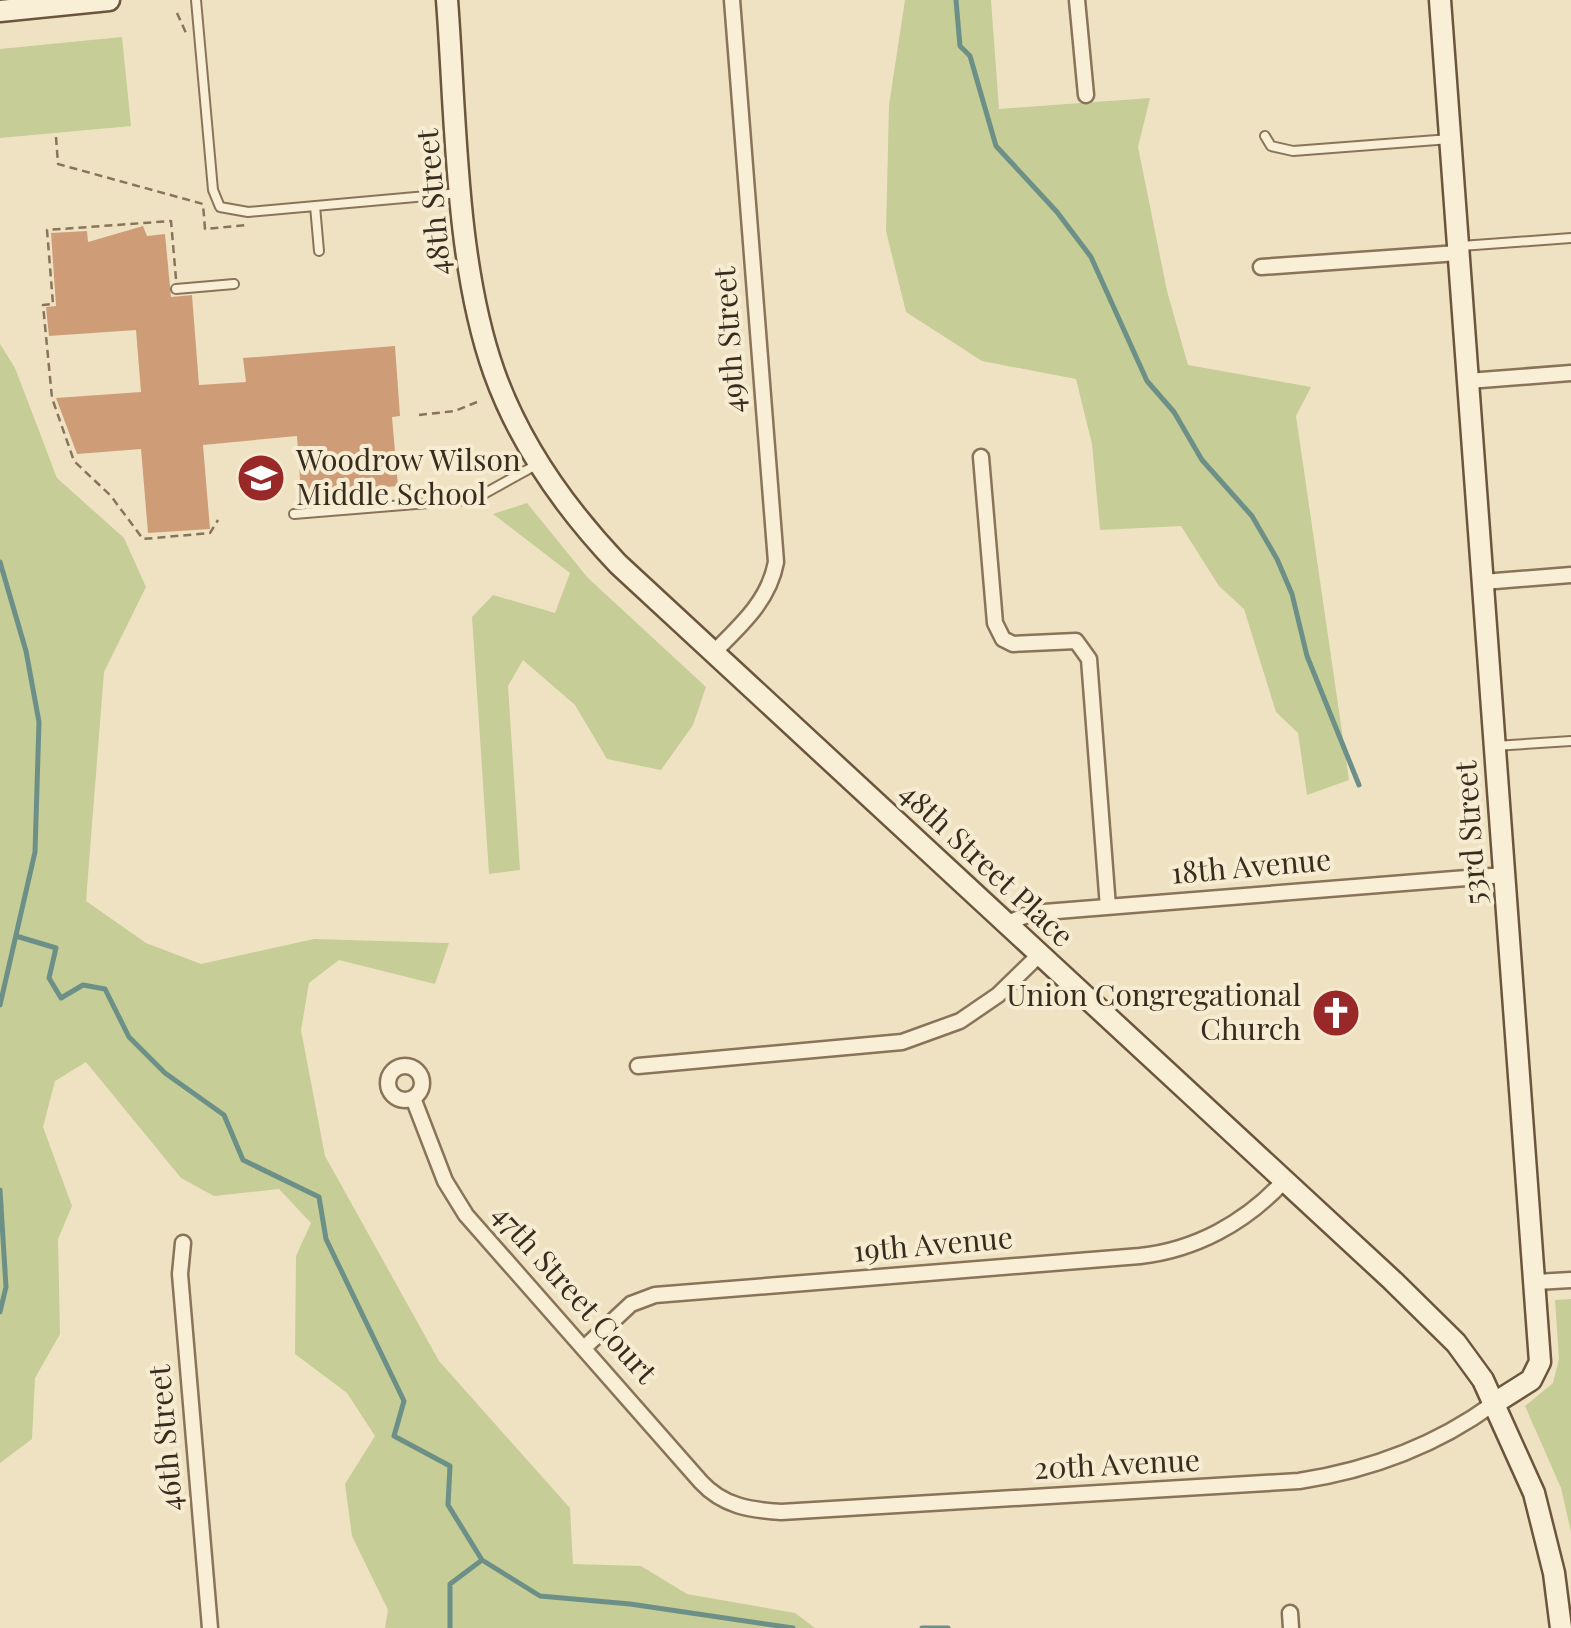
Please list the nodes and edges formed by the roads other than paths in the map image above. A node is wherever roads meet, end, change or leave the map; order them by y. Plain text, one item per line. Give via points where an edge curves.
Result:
1 (109, 0) edge
2 (196, 0) edge
3 (448, 0) edge
4 (732, 0) edge
5 (1077, 0) edge
6 (1440, 0) edge
7 (0, 11) edge
8 (1086, 95) dead end
9 (1265, 136) dead end
10 (1450, 139) junction
11 (462, 193) junction
12 (315, 206) junction
13 (1571, 238) edge
14 (319, 250) dead end
15 (1458, 250) junction
16 (1261, 267) dead end
17 (234, 284) dead end
18 (176, 289) road end
19 (1571, 374) edge
20 (1468, 381) junction
21 (503, 394) joint
22 (981, 457) dead end
23 (538, 464) junction
24 (294, 514) dead end
25 (1571, 575) edge
26 (1483, 582) junction
27 (713, 653) junction
28 (1571, 740) edge
29 (1495, 746) junction
30 (1504, 874) junction
31 (1108, 906) junction
32 (1005, 924) junction
33 (1039, 955) junction
34 (638, 1066) dead end
35 (413, 1098) dead end
36 (1283, 1182) junction
37 (183, 1244) dead end
38 (1571, 1280) edge
39 (1536, 1282) junction
40 (585, 1347) junction
41 (1493, 1404) junction
42 (728, 1502) joint
43 (210, 1628) edge
44 (1561, 1628) edge

1 - 7 street
2 - 12 lane via 216,200 238,212
3 - 11 street, 48th Street
4 - 27 street, 49th Street via 776,562 760,604
5 - 8 street
6 - 10 street, 53rd Street
9 - 10 lane via 1271,146 1293,151
10 - 15 street, 53rd Street
11 - 12 lane
11 - 21 street, 48th Street via 473,293
12 - 14 lane
13 - 15 lane
15 - 16 street
15 - 20 street, 53rd Street
17 - 18 lane
19 - 20 street
20 - 26 street, 53rd Street
21 - 23 street, 48th Street Place
22 - 31 street via 995,623 1012,644 1076,641 1089,660
23 - 24 lane via 465,500
23 - 27 street, 48th Street Place via 596,541
25 - 26 street
26 - 29 street, 53rd Street
27 - 32 street, 48th Street Place
28 - 29 lane
29 - 30 street, 53rd Street
30 - 31 street, 18th Avenue
30 - 39 street, 53rd Street
31 - 32 street, 18th Avenue via 1032,913
32 - 33 street, 48th Street Place
33 - 34 street via 980,1008 919,1038
33 - 36 street, 48th Street Place
35 - 40 street, 47th Street Court via 445,1181 466,1215
36 - 40 street, 19th Avenue via 1249,1214 1174,1251 655,1295 631,1304
36 - 41 street, 48th Street Place via 1432,1317 1484,1380
37 - 43 street, 46th Street via 180,1274
38 - 39 street
39 - 41 street, 53rd Street via 1540,1362 1530,1380
40 - 42 street, 47th Street Court via 713,1495
41 - 42 street, 20th Avenue via 1410,1452 1299,1482 781,1512
41 - 44 street via 1534,1493

